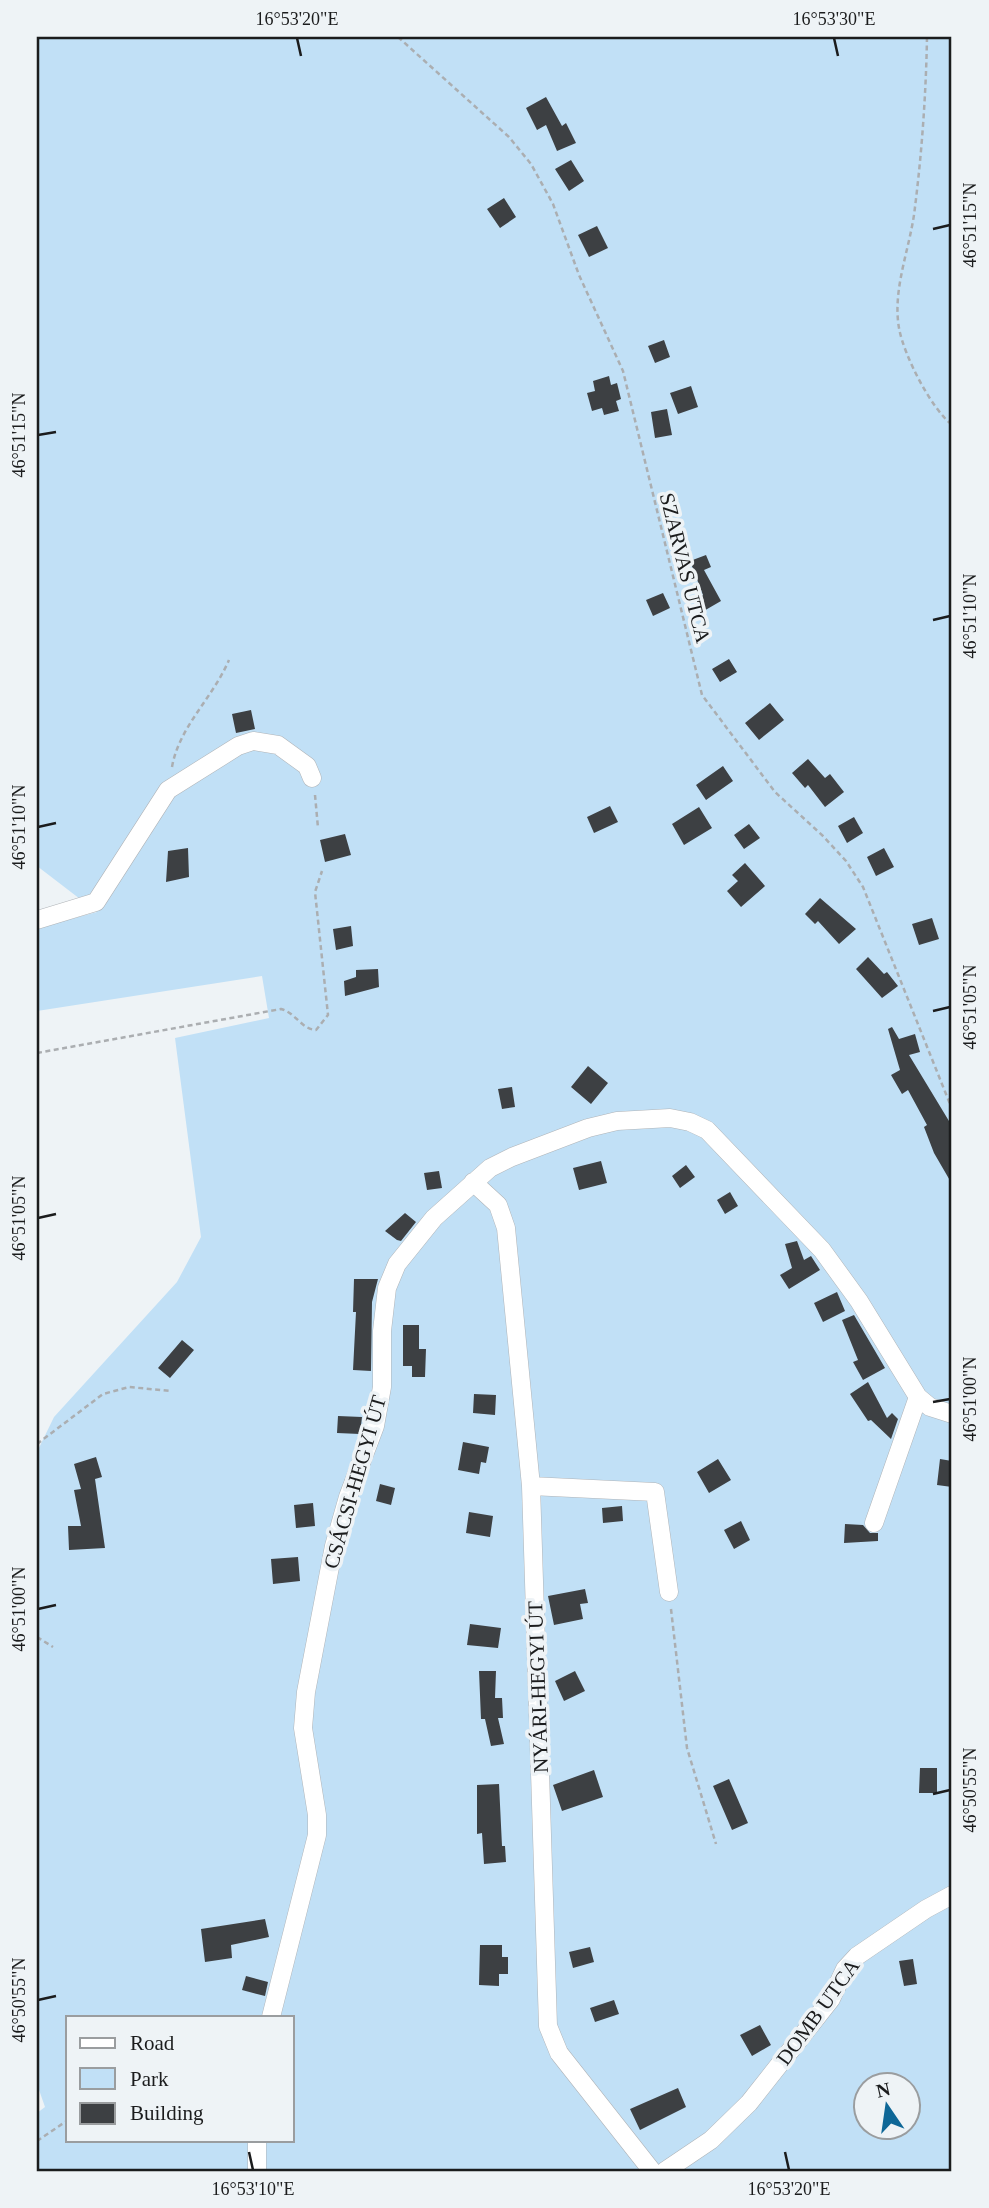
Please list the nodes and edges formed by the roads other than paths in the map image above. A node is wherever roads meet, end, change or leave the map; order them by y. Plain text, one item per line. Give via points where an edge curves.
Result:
1 (312, 778) road end
2 (37, 920) edge
3 (472, 1182) junction
4 (918, 1397) junction
5 (952, 1415) edge
6 (531, 1486) junction
7 (874, 1522) dead end
8 (669, 1592) road end
9 (952, 1895) edge
10 (271, 2016) edge
11 (257, 2142) edge
12 (257, 2171) edge
13 (652, 2171) edge
14 (665, 2171) edge

1 - 2 street via 307,766 278,744 253,741 238,746 167,790 96,902
3 - 4 street, CSÁCSI-HEGYI ÚT via 512,1157 617,1121 670,1118 698,1126 724,1147 822,1250
3 - 6 street, NYÁRI-HEGYI ÚT via 498,1205 506,1228
3 - 10 street, CSÁCSI-HEGYI ÚT via 404,1255 387,1288 382,1387 374,1426 334,1546 306,1692 303,1728 317,1835
4 - 5 street, CSÁCSI-HEGYI ÚT
4 - 7 street
6 - 8 street via 655,1492
6 - 13 street, NYÁRI-HEGYI ÚT via 548,2026 559,2053
9 - 14 street, DOMB UTCA via 857,1956 825,2008 749,2103 711,2140
11 - 12 street

